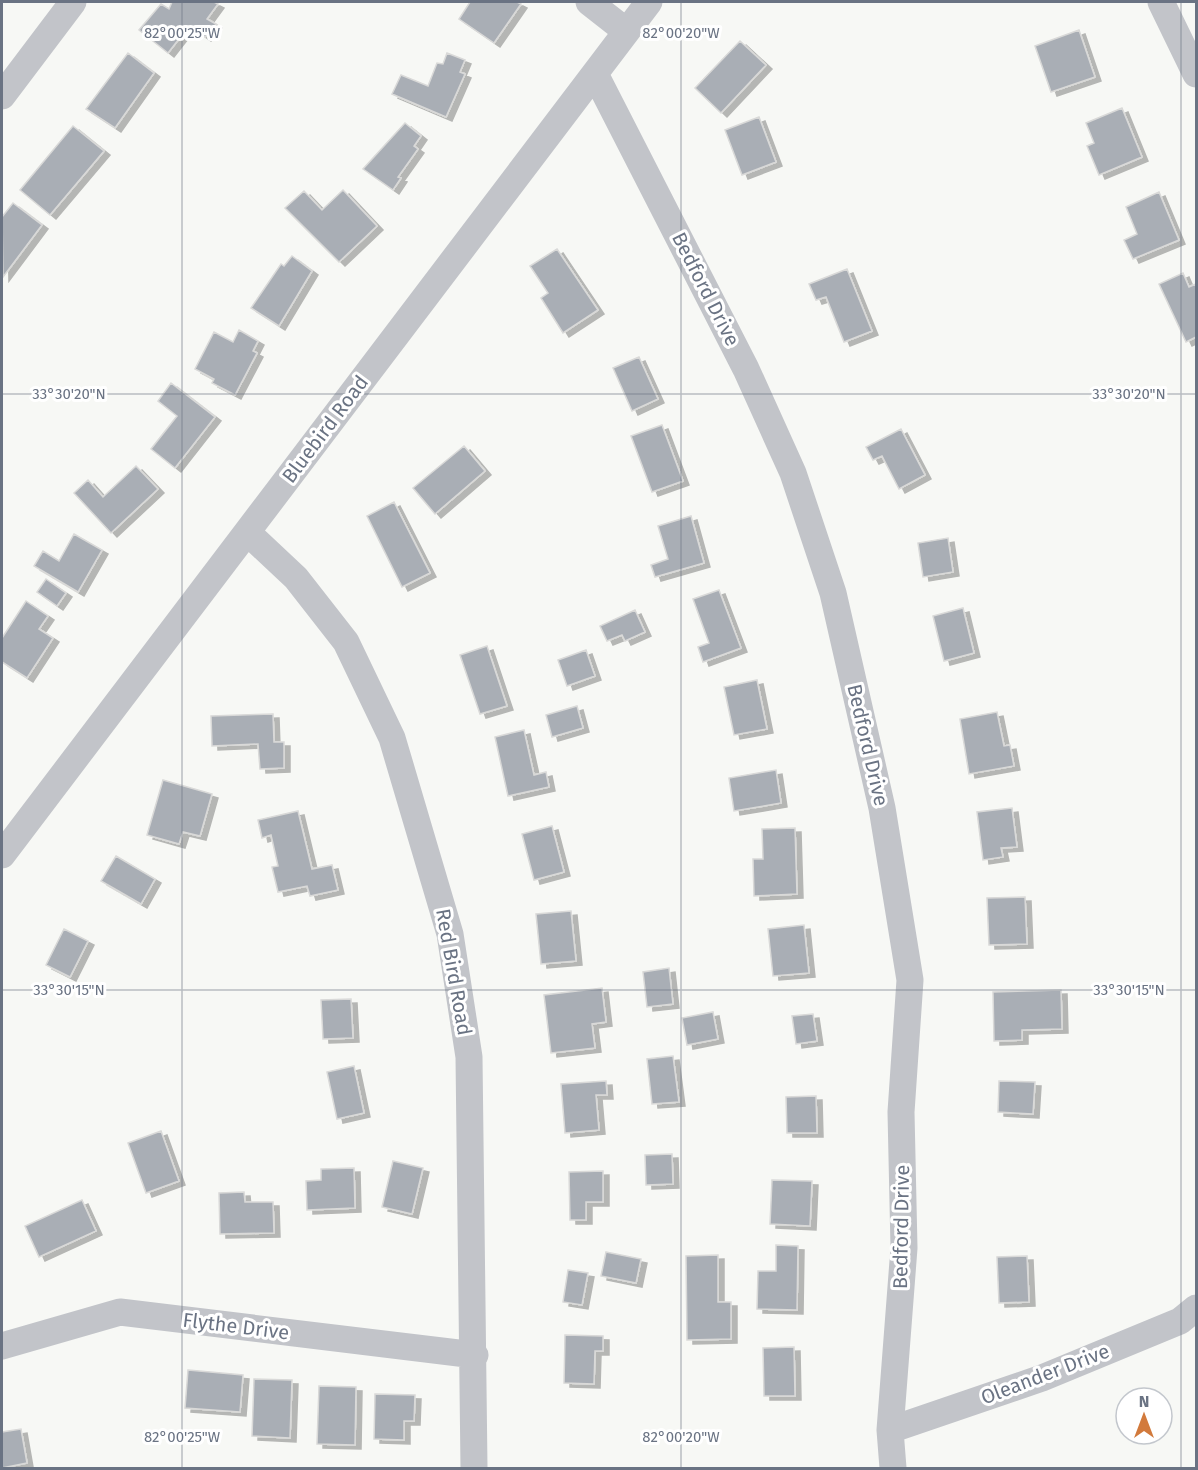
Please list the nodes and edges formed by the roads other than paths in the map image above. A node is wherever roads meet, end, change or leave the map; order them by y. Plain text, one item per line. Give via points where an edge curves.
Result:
1 (73, 2) edge
2 (589, 2) edge
3 (648, 2) edge
4 (1161, 2) edge
5 (626, 31) junction
6 (596, 74) junction
7 (1197, 74) edge
8 (2, 96) edge
9 (247, 532) junction
10 (2, 855) edge
11 (1197, 1308) edge
12 (2, 1346) edge
13 (475, 1355) junction
14 (890, 1430) junction
15 (474, 1468) edge
16 (893, 1468) edge

1 - 8 street
2 - 5 street
3 - 5 street, Bluebird Road
4 - 7 street
5 - 6 street, Bluebird Road
6 - 9 street, Bluebird Road
6 - 14 street, Bedford Drive via 746,369 793,473 833,593 882,808 910,980 901,1112 904,1248
9 - 10 street, Bluebird Road
9 - 13 street, Red Bird Road via 296,578 345,642 392,738 447,923 469,1057
11 - 14 street, Oleander Drive via 1180,1321 1042,1378
12 - 13 street, Flythe Drive via 120,1312
13 - 15 street, Red Bird Road
14 - 16 street, Bedford Drive

